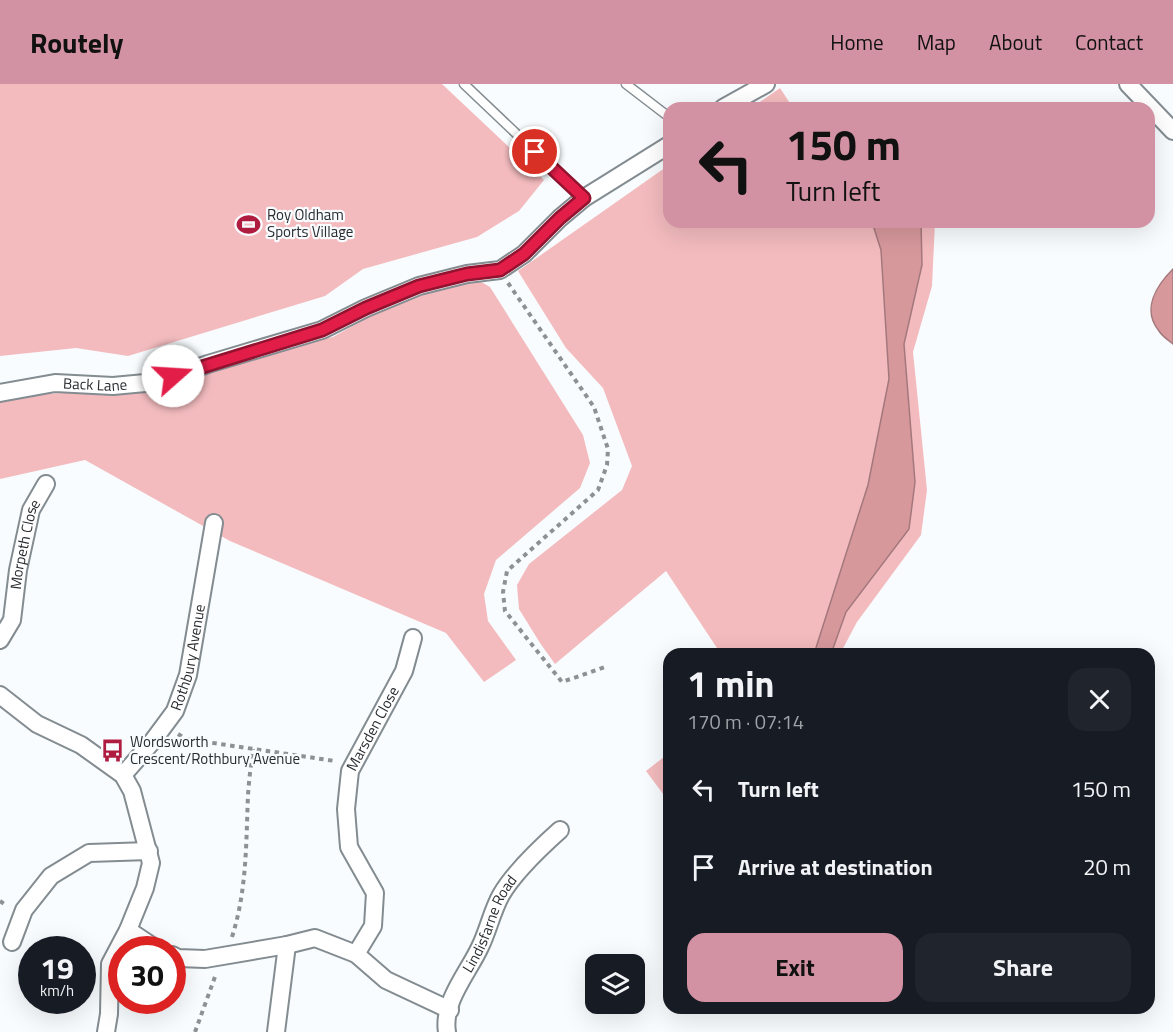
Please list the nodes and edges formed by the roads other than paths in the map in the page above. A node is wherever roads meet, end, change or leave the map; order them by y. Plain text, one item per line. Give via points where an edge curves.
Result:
1 (464, 84) edge
2 (626, 84) edge
3 (766, 84) edge
4 (1128, 84) edge
5 (734, 102) edge
6 (1145, 102) edge
7 (663, 112) edge
8 (1155, 112) edge
9 (1173, 131) edge
10 (663, 149) edge
11 (584, 198) junction
12 (0, 393) edge
13 (46, 484) dead end
14 (214, 523) dead end
15 (413, 638) dead end
16 (0, 640) edge
17 (0, 695) edge
18 (123, 775) junction
19 (560, 830) dead end
20 (149, 851) junction
21 (128, 930) junction
22 (137, 936) edge
23 (12, 942) dead end
24 (287, 945) junction
25 (356, 954) junction
26 (186, 958) edge
27 (450, 1010) junction
28 (106, 1032) edge
29 (276, 1032) edge
30 (447, 1032) edge

1 - 11 lane
2 - 7 lane
3 - 5 street
4 - 6 street
8 - 9 street
10 - 11 street, Back Lane
11 - 12 street, Back Lane via 524,254 500,270 419,286 322,330 156,382 113,386 55,383
13 - 16 street, Morpeth Close via 31,510 12,620
14 - 18 street, Rothbury Avenue via 188,675 175,711
15 - 25 street, Marsden Close via 404,671 350,771 346,809 349,847 375,893 373,926
17 - 18 street via 37,724 81,745
18 - 20 street via 132,791
19 - 27 street, Lindisfarne Road via 533,855 501,895 480,948 458,984
20 - 21 street via 151,863 145,888
20 - 23 street via 89,853 51,876 24,910
21 - 22 street
21 - 28 street via 110,964
24 - 25 street via 315,938
24 - 26 street via 205,959
24 - 29 street
25 - 27 street via 386,980
27 - 30 street, Lindisfarne Road

